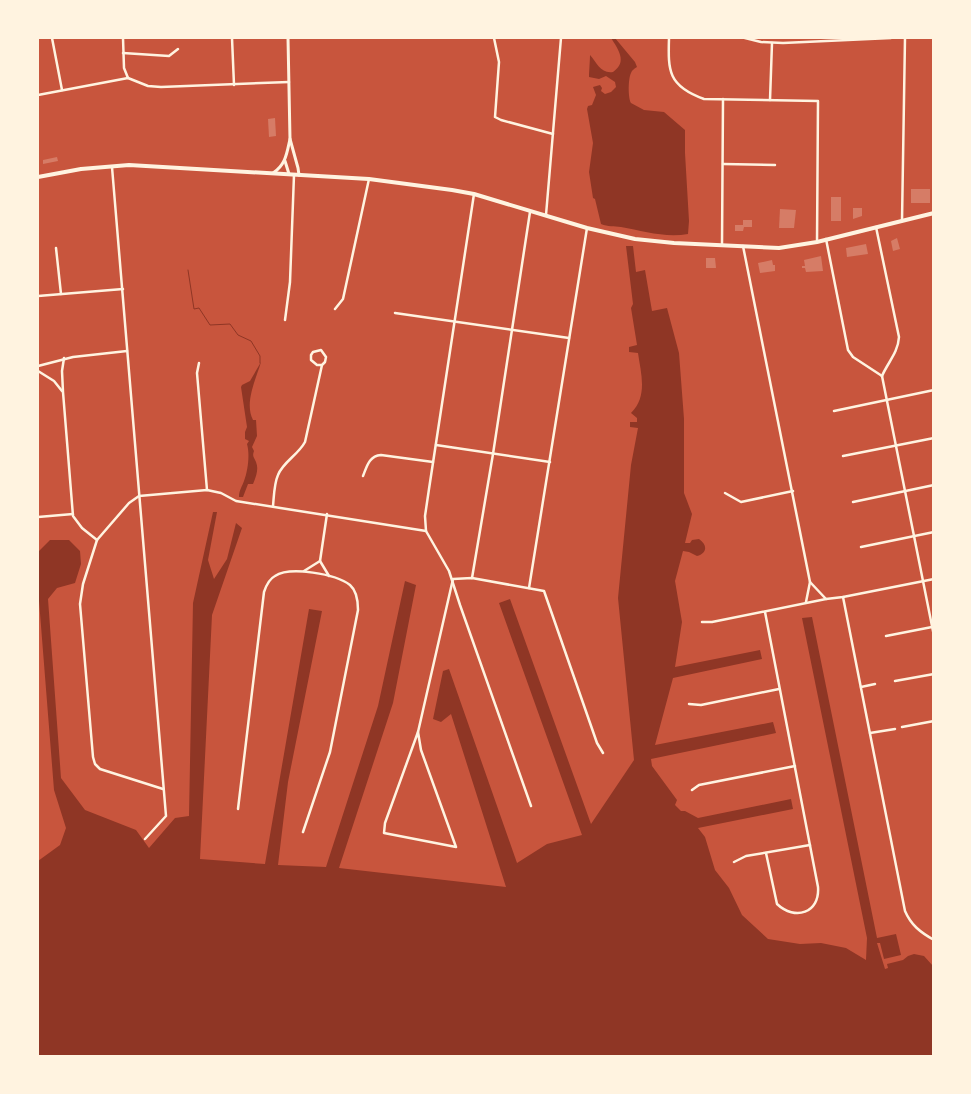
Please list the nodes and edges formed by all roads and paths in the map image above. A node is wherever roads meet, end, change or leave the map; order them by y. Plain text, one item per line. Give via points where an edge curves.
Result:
1 (52, 38) edge
2 (123, 38) edge
3 (232, 38) edge
4 (288, 38) edge
5 (494, 38) edge
6 (561, 38) edge
7 (669, 38) edge
8 (744, 38) edge
9 (761, 38) edge
10 (809, 38) edge
11 (857, 38) edge
12 (891, 38) edge
13 (904, 38) edge
14 (761, 42) junction
15 (809, 42) junction
16 (772, 43) junction
17 (178, 49) dead end
18 (123, 53) junction
19 (128, 78) junction
20 (289, 82) junction
21 (234, 85) junction
22 (62, 90) junction
23 (38, 94) edge
24 (723, 99) junction
25 (770, 100) junction
26 (553, 134) junction
27 (290, 139) junction
28 (296, 160) junction
29 (284, 161) junction
30 (723, 164) junction
31 (775, 165) dead end
32 (112, 166) junction
33 (272, 174) junction
34 (289, 174) junction
35 (297, 175) junction
36 (38, 177) edge
37 (369, 179) junction
38 (474, 194) junction
39 (530, 210) junction
40 (934, 214) edge
41 (546, 215) junction
42 (902, 221) junction
43 (876, 227) junction
44 (587, 228) junction
45 (826, 239) junction
46 (816, 242) junction
47 (722, 244) junction
48 (743, 246) junction
49 (56, 248) dead end
50 (123, 289) junction
51 (61, 294) junction
52 (38, 296) edge
53 (335, 309) dead end
54 (395, 313) dead end
55 (285, 320) dead end
56 (455, 322) junction
57 (512, 330) junction
58 (569, 338) junction
59 (127, 351) junction
60 (64, 358) junction
61 (199, 363) dead end
62 (322, 365) junction
63 (38, 366) edge
64 (38, 371) edge
65 (882, 376) junction
66 (934, 390) edge
67 (63, 392) junction
68 (886, 400) junction
69 (834, 411) dead end
70 (934, 438) edge
71 (436, 445) junction
72 (896, 446) junction
73 (493, 454) junction
74 (843, 456) dead end
75 (433, 462) junction
76 (550, 462) junction
77 (363, 476) dead end
78 (934, 486) edge
79 (207, 490) junction
80 (793, 490) junction
81 (905, 491) junction
82 (725, 493) dead end
83 (139, 496) junction
84 (853, 502) dead end
85 (273, 506) junction
86 (73, 514) junction
87 (327, 514) junction
88 (38, 517) edge
89 (426, 530) junction
90 (934, 532) edge
91 (914, 536) junction
92 (97, 540) junction
93 (861, 547) dead end
94 (320, 561) junction
95 (303, 571) junction
96 (329, 576) junction
97 (472, 578) junction
98 (453, 579) junction
99 (934, 579) edge
100 (810, 582) junction
101 (923, 582) junction
102 (529, 588) junction
103 (826, 598) junction
104 (842, 598) junction
105 (806, 602) junction
106 (765, 612) junction
107 (702, 622) dead end
108 (933, 627) edge
109 (886, 636) dead end
110 (934, 636) edge
111 (934, 674) edge
112 (895, 681) dead end
113 (875, 684) dead end
114 (861, 687) junction
115 (779, 689) junction
116 (690, 704) dead end
117 (934, 721) edge
118 (902, 727) dead end
119 (895, 729) dead end
120 (418, 732) junction
121 (870, 734) junction
122 (603, 753) dead end
123 (794, 766) junction
124 (163, 789) junction
125 (692, 790) dead end
126 (531, 806) dead end
127 (238, 809) dead end
128 (303, 832) dead end
129 (145, 839) dead end
130 (810, 845) junction
131 (766, 853) junction
132 (734, 862) dead end
133 (934, 940) edge

1 - 22 street
2 - 18 street
3 - 21 street
4 - 20 main road
5 - 26 street via 499,62 495,117
6 - 26 street
7 - 24 street via 670,69 675,80 692,94
8 - 14 street
9 - 14 street
10 - 15 street
11 - 12 street
11 - 15 street
13 - 42 street
14 - 16 street
15 - 16 street
16 - 25 street
17 - 18 street via 169,56
18 - 19 street
19 - 21 street via 161,87
19 - 22 street
20 - 21 street
20 - 27 main road
22 - 23 street
24 - 25 street
24 - 30 street
25 - 46 street via 818,101
26 - 41 street
27 - 28 main road
27 - 29 main road
28 - 29 main road
28 - 35 main road
29 - 33 main road
29 - 34 main road
30 - 31 street
30 - 47 street
32 - 33 main road
32 - 36 main road
32 - 50 street
33 - 34 main road
34 - 35 main road
35 - 37 main road
35 - 55 street
37 - 38 main road
37 - 53 street via 343,299
38 - 39 main road
38 - 56 street
39 - 41 main road
39 - 57 street
40 - 42 main road
41 - 44 main road
42 - 43 main road
43 - 45 main road
43 - 65 street via 899,337 898,347
44 - 47 main road via 648,241
44 - 58 street
45 - 46 main road
45 - 65 street via 848,350 853,357
46 - 48 main road via 779,248
47 - 48 main road
48 - 80 street
49 - 51 street
50 - 51 street
50 - 59 street
51 - 52 street
54 - 56 street
56 - 57 street
56 - 71 street
57 - 58 street
57 - 73 street
58 - 76 street
59 - 60 street
59 - 83 street
60 - 63 street
60 - 67 street
61 - 79 street via 197,373
62 - 62 street via 326,357 317,350 311,355 311,360
62 - 85 street via 304,442 301,450 278,474
64 - 67 street via 54,381
65 - 68 street
66 - 68 street
67 - 86 street
68 - 69 street
68 - 72 street
70 - 72 street
71 - 73 street
71 - 75 street
72 - 74 street
72 - 81 street
73 - 76 street
73 - 97 street
75 - 77 street via 374,456
75 - 89 street
76 - 102 street
78 - 81 street
79 - 83 street
79 - 85 street via 236,501
80 - 82 street via 741,502
80 - 100 street
81 - 84 street
81 - 91 street
83 - 92 street
83 - 124 street
85 - 87 street
86 - 88 street
86 - 92 street via 82,528
87 - 89 street
87 - 94 street
89 - 98 street
90 - 91 street
91 - 93 street
91 - 101 street
92 - 124 street via 80,604 93,757 100,769
94 - 95 street
94 - 96 street
95 - 96 street
95 - 127 street via 274,576 264,592
96 - 128 street via 351,586 358,601 358,610 330,752
97 - 98 street
97 - 102 street
98 - 120 street
98 - 126 street
99 - 101 street
100 - 103 street
100 - 105 street
101 - 104 street
101 - 108 street
102 - 122 street via 544,591
103 - 104 street
103 - 105 street
104 - 114 street
105 - 106 street
106 - 107 street
106 - 115 street
108 - 109 street
108 - 110 street
111 - 112 street
113 - 114 street
114 - 121 street
115 - 116 street via 701,705
115 - 123 street
117 - 118 street
119 - 121 street
120 - 120 street via 384,833 456,847 421,750
121 - 133 street via 905,911 914,926
123 - 125 street via 699,785
123 - 130 street
124 - 129 street via 166,816
130 - 131 street
130 - 131 street via 819,895 816,903 800,913 790,912 777,904
131 - 132 street via 746,856

